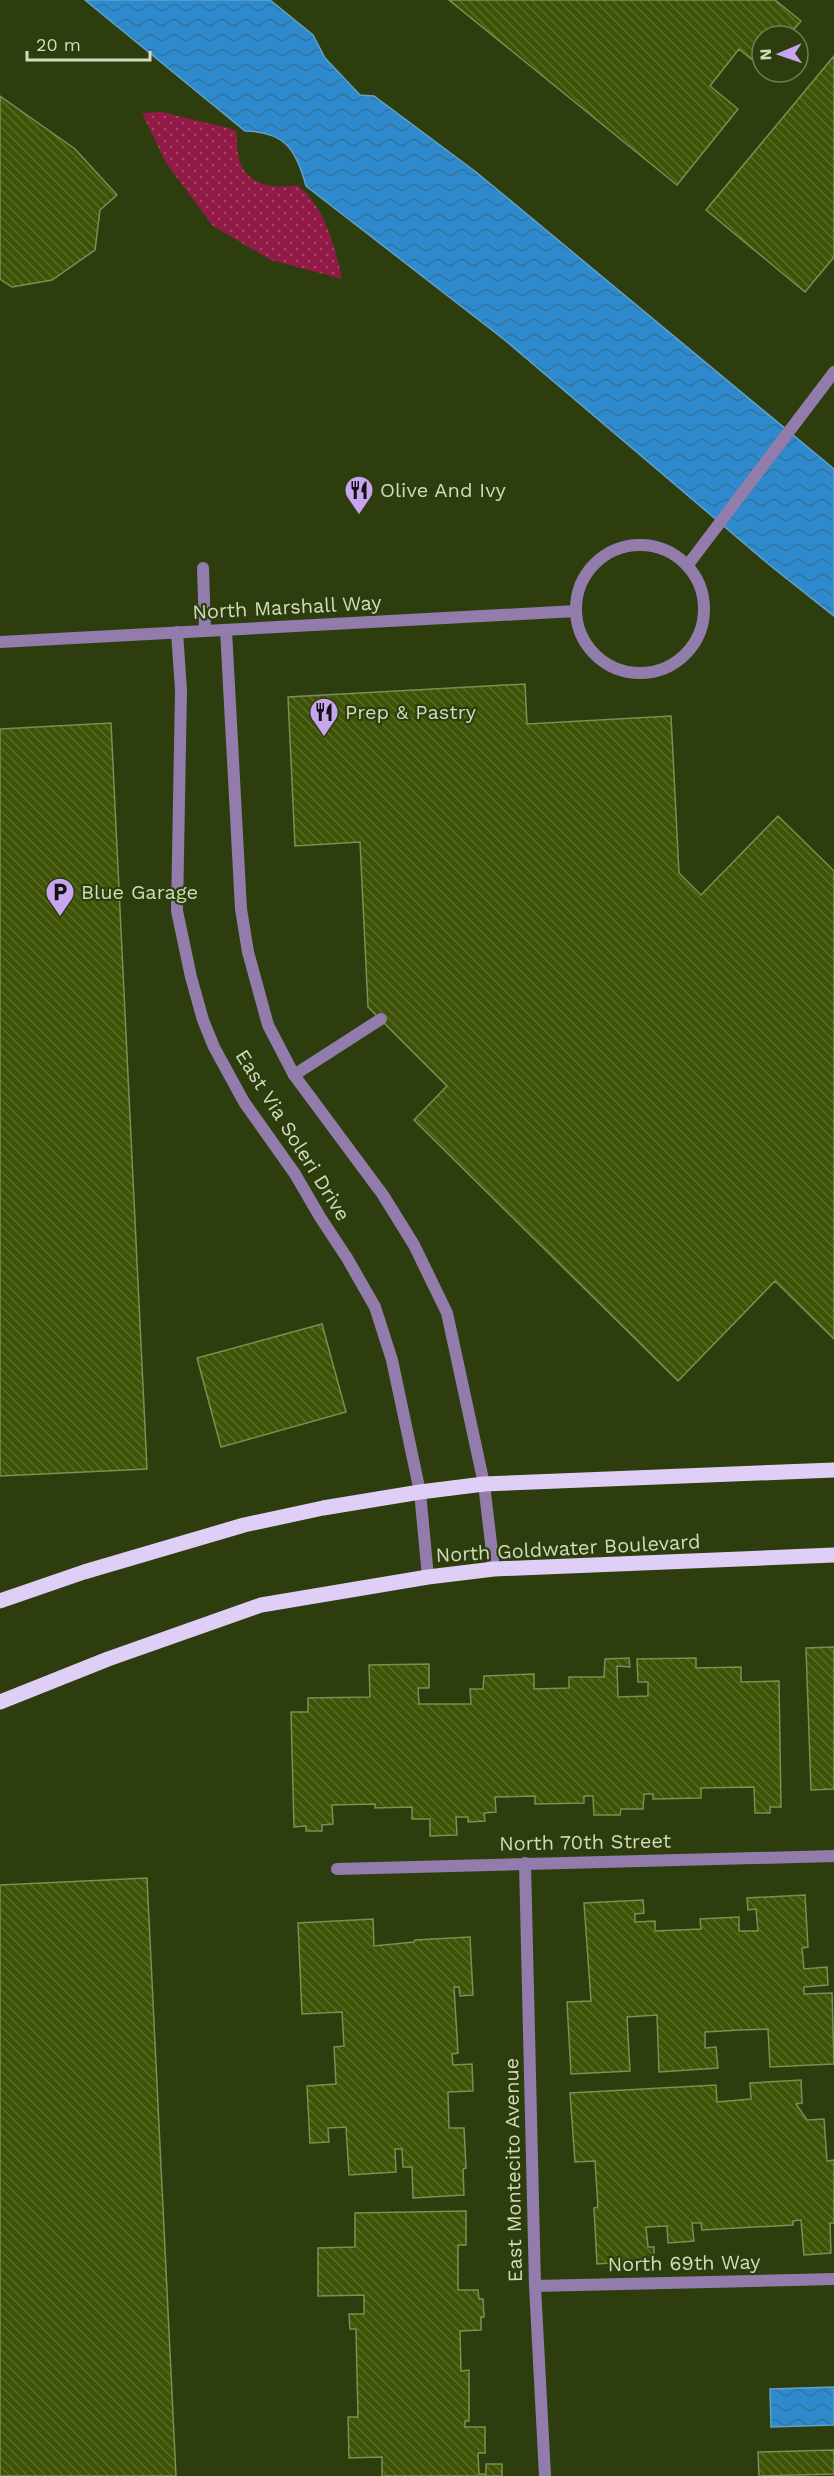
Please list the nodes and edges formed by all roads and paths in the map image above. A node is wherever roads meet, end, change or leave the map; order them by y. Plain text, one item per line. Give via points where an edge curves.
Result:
1 (834, 372) edge
2 (687, 566) junction
3 (203, 568) dead end
4 (576, 611) junction
5 (205, 630) junction
6 (226, 630) junction
7 (177, 632) junction
8 (0, 642) edge
9 (381, 1019) dead end
10 (294, 1075) junction
11 (834, 1470) edge
12 (484, 1484) junction
13 (420, 1492) junction
14 (834, 1555) edge
15 (494, 1569) junction
16 (428, 1577) junction
17 (0, 1601) edge
18 (0, 1702) edge
19 (834, 1856) edge
20 (525, 1863) junction
21 (337, 1869) dead end
22 (834, 2279) edge
23 (535, 2286) junction
24 (545, 2476) edge

1 - 2 street
2 - 4 street via 672,553 653,546 613,550 596,561 585,576 577,594
2 - 4 street via 703,599 703,618 686,653 669,666 649,672 628,672 608,665 591,651 580,633
3 - 5 street
4 - 6 street, North Marshall Way
5 - 6 street, North Marshall Way
5 - 7 street, North Marshall Way
6 - 10 street, East Via Soleri Drive via 242,920 268,1024
7 - 8 street, North Marshall Way
7 - 13 street, East Via Soleri Drive via 181,690 177,911 194,988 214,1047 244,1102 295,1174 375,1307 392,1360
9 - 10 street
10 - 12 street, East Via Soleri Drive via 383,1195 414,1245 447,1313
11 - 12 main road
12 - 13 main road
12 - 15 street, East Via Soleri Drive
13 - 16 street, East Via Soleri Drive
13 - 17 main road via 243,1525
14 - 15 main road, North Goldwater Boulevard
15 - 16 main road, North Goldwater Boulevard
16 - 18 main road, North Goldwater Boulevard via 261,1605
19 - 20 street, North 70th Street
20 - 21 street, North 70th Street
20 - 23 street, East Montecito Avenue
22 - 23 street, North 69th Way
23 - 24 street, East Montecito Avenue

